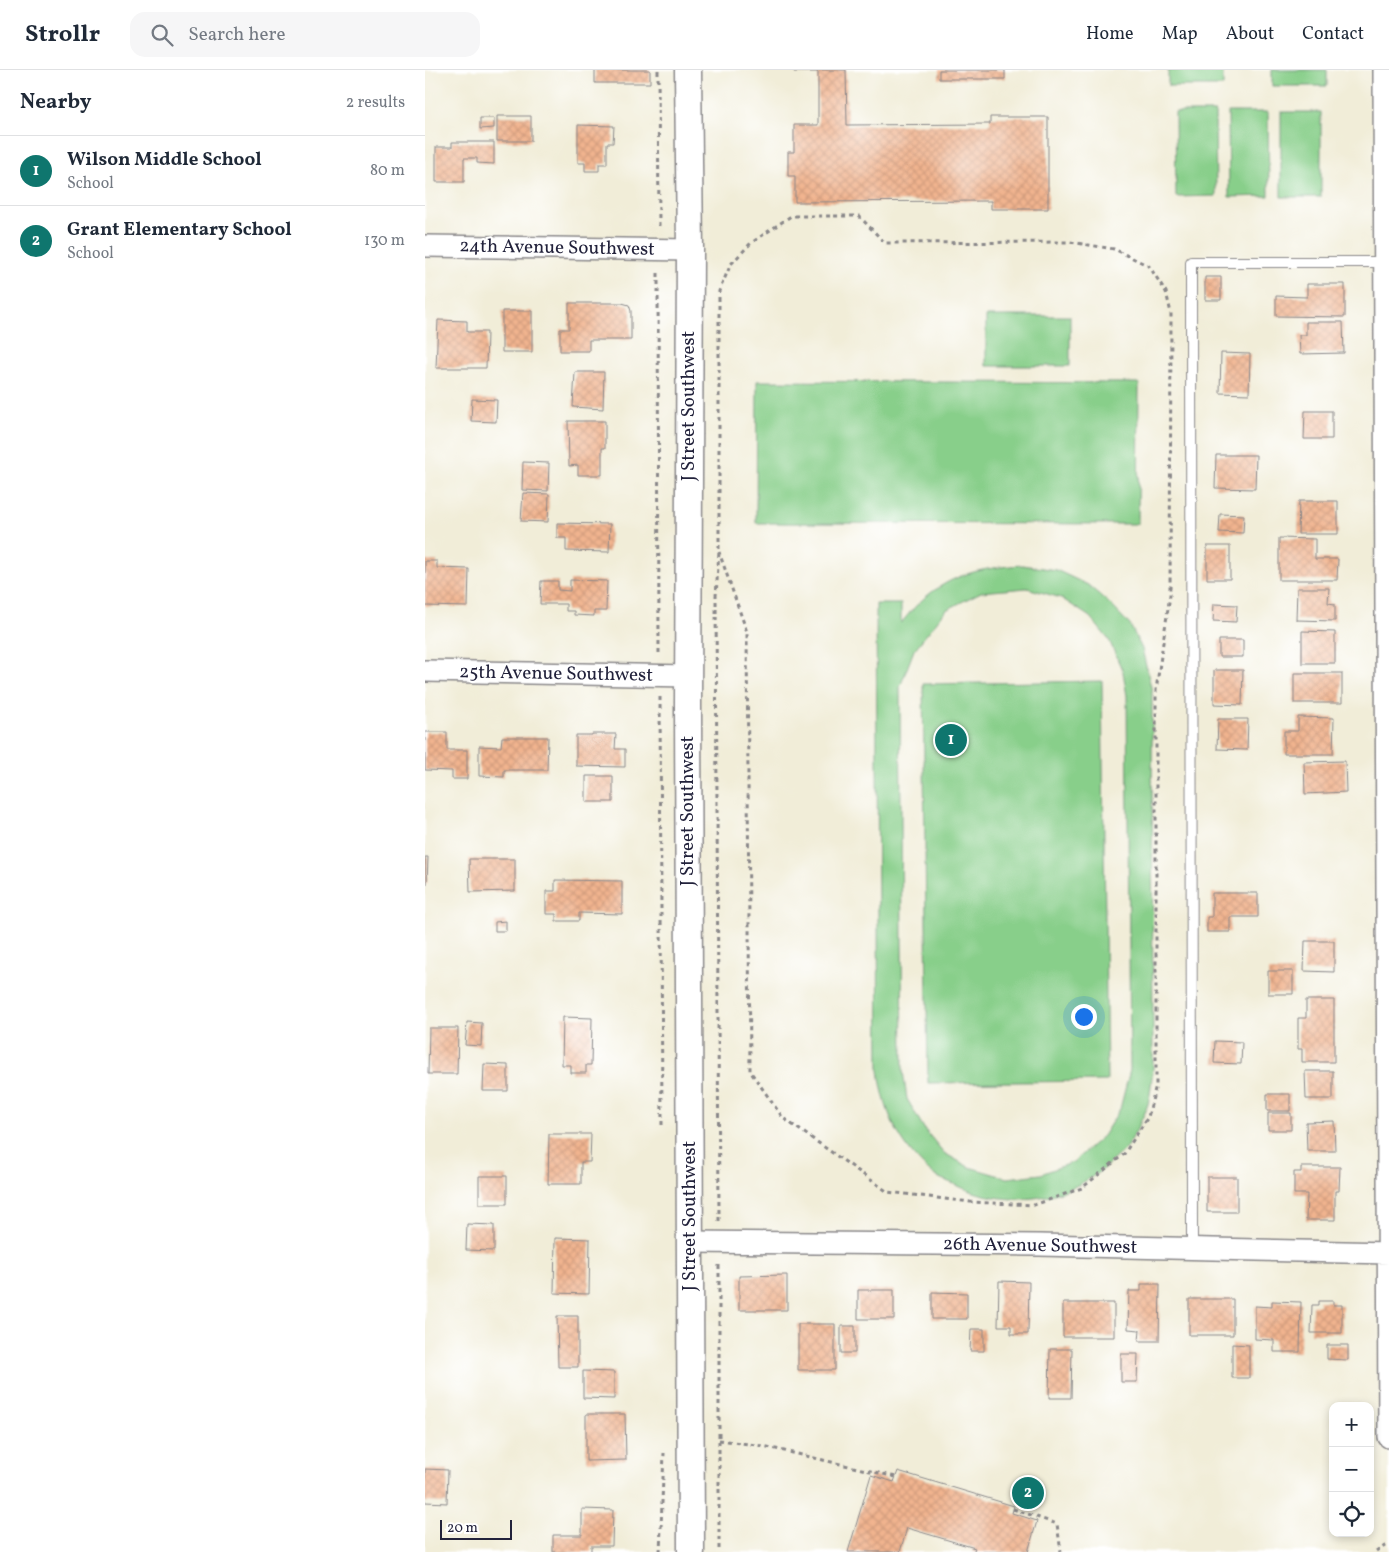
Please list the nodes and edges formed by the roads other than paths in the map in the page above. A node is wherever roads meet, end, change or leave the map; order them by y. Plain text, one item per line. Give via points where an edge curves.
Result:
1 (688, 70) edge
2 (1384, 70) edge
3 (1387, 203) edge
4 (425, 246) edge
5 (690, 250) junction
6 (1385, 262) junction
7 (425, 671) edge
8 (688, 676) junction
9 (690, 1242) junction
10 (1192, 1249) junction
11 (1389, 1253) edge
12 (1389, 1437) edge
13 (691, 1552) edge

1 - 5 street, J Street Southwest
2 - 3 street
3 - 6 street
4 - 5 street, 24th Avenue Southwest
5 - 8 street, J Street Southwest
6 - 10 lane via 1191,262
6 - 11 street
7 - 8 street, 25th Avenue Southwest
8 - 9 street, J Street Southwest
9 - 10 street, 26th Avenue Southwest
9 - 13 street, J Street Southwest
10 - 11 street, 26th Avenue Southwest
11 - 12 street

